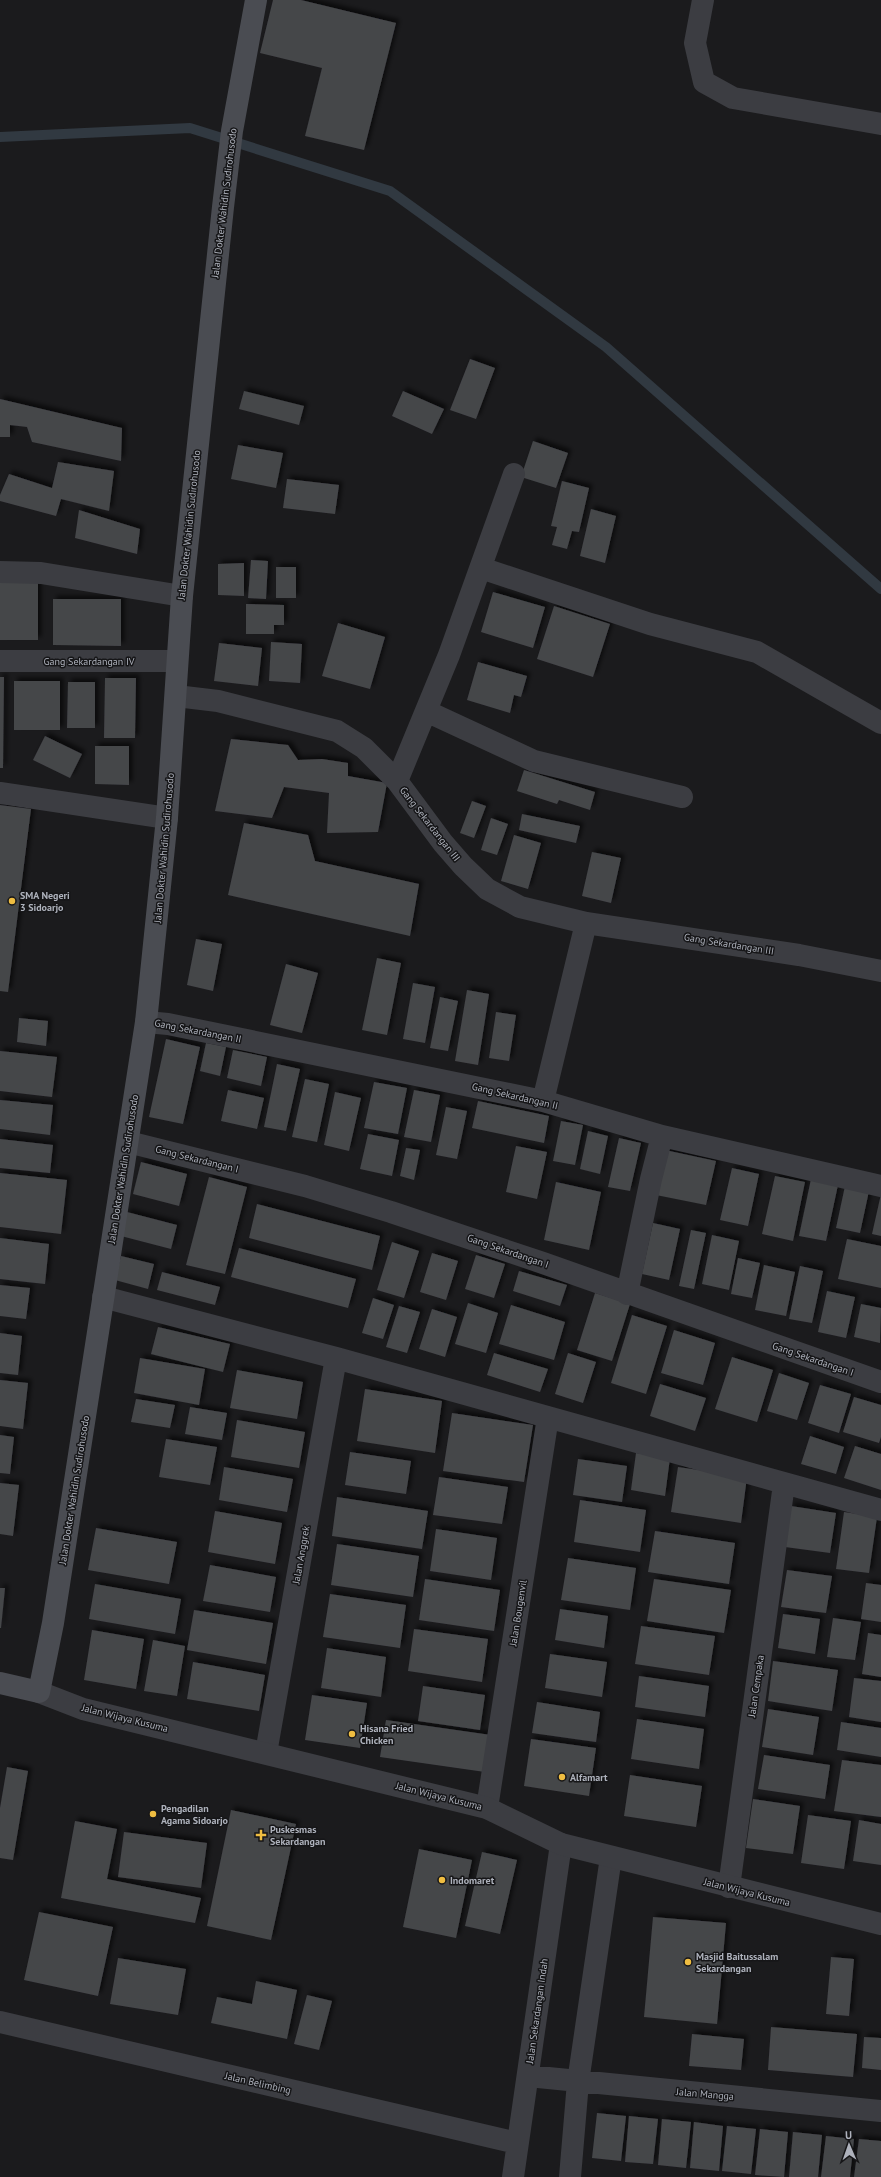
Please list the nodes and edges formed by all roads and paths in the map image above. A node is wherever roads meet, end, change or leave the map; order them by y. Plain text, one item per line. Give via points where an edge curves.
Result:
1 (256, 0) edge
2 (703, 0) edge
3 (881, 124) edge
4 (514, 474) dead end
5 (480, 568) junction
6 (0, 572) edge
7 (182, 596) junction
8 (0, 660) edge
9 (177, 661) junction
10 (176, 696) junction
11 (426, 711) junction
12 (881, 723) edge
13 (397, 781) junction
14 (0, 793) edge
15 (682, 797) dead end
16 (167, 818) junction
17 (586, 923) junction
18 (881, 971) edge
19 (146, 1022) junction
20 (543, 1101) junction
21 (662, 1136) junction
22 (128, 1142) junction
23 (881, 1186) edge
24 (627, 1294) junction
25 (103, 1297) junction
26 (336, 1358) junction
27 (881, 1382) edge
28 (548, 1417) junction
29 (784, 1484) junction
30 (881, 1510) edge
31 (0, 1683) edge
32 (39, 1692) junction
33 (266, 1753) junction
34 (487, 1808) junction
35 (561, 1844) junction
36 (611, 1857) junction
37 (729, 1887) junction
38 (881, 1924) edge
39 (0, 2022) edge
40 (528, 2076) junction
41 (578, 2082) junction
42 (881, 2111) edge
43 (517, 2143) junction
44 (513, 2177) edge
45 (570, 2177) edge

1 - 7 main road, Jalan Dokter Wahidin Sudirohusodo via 232,131
2 - 3 street via 695,44 704,82 733,98
4 - 5 street
5 - 11 street
5 - 12 street via 650,624 757,652
6 - 7 street via 41,573
7 - 9 main road, Jalan Dokter Wahidin Sudirohusodo
8 - 9 street, Gang Sekardangan IV
9 - 10 main road, Jalan Dokter Wahidin Sudirohusodo
10 - 13 street, Gang Sekardangan III via 218,700 337,731 364,748
10 - 16 main road, Jalan Dokter Wahidin Sudirohusodo
11 - 13 street
11 - 15 street via 534,761
13 - 17 street, Gang Sekardangan III via 443,843 487,889 520,907
14 - 16 street
16 - 19 main road, Jalan Dokter Wahidin Sudirohusodo
17 - 18 street, Gang Sekardangan III via 799,955
17 - 20 street
19 - 20 street, Gang Sekardangan II via 168,1024
19 - 22 main road, Jalan Dokter Wahidin Sudirohusodo
20 - 21 street, Gang Sekardangan II
21 - 23 street, Gang Sekardangan II
21 - 24 street
22 - 24 street, Gang Sekardangan I via 305,1186 391,1212
22 - 25 main road, Jalan Dokter Wahidin Sudirohusodo
24 - 27 street, Gang Sekardangan I
25 - 26 street
25 - 32 main road, Jalan Dokter Wahidin Sudirohusodo via 53,1623
26 - 28 street
26 - 33 street, Jalan Anggrek
28 - 29 street
28 - 34 street, Jalan Bougenvil
29 - 30 street
29 - 37 street, Jalan Cempaka
31 - 32 main road
32 - 33 street, Jalan Wijaya Kusuma via 83,1709
33 - 34 street, Jalan Wijaya Kusuma
34 - 35 street, Jalan Wijaya Kusuma
35 - 36 street, Jalan Wijaya Kusuma
35 - 40 street, Jalan Sekardangan Indah
36 - 37 street, Jalan Wijaya Kusuma
36 - 41 street
37 - 38 street, Jalan Wijaya Kusuma
39 - 43 street, Jalan Belimbing
40 - 41 street, Jalan Mangga
40 - 43 street, Jalan Sekardangan Indah
41 - 42 street, Jalan Mangga
41 - 45 street
43 - 44 street, Jalan Sekardangan Indah

